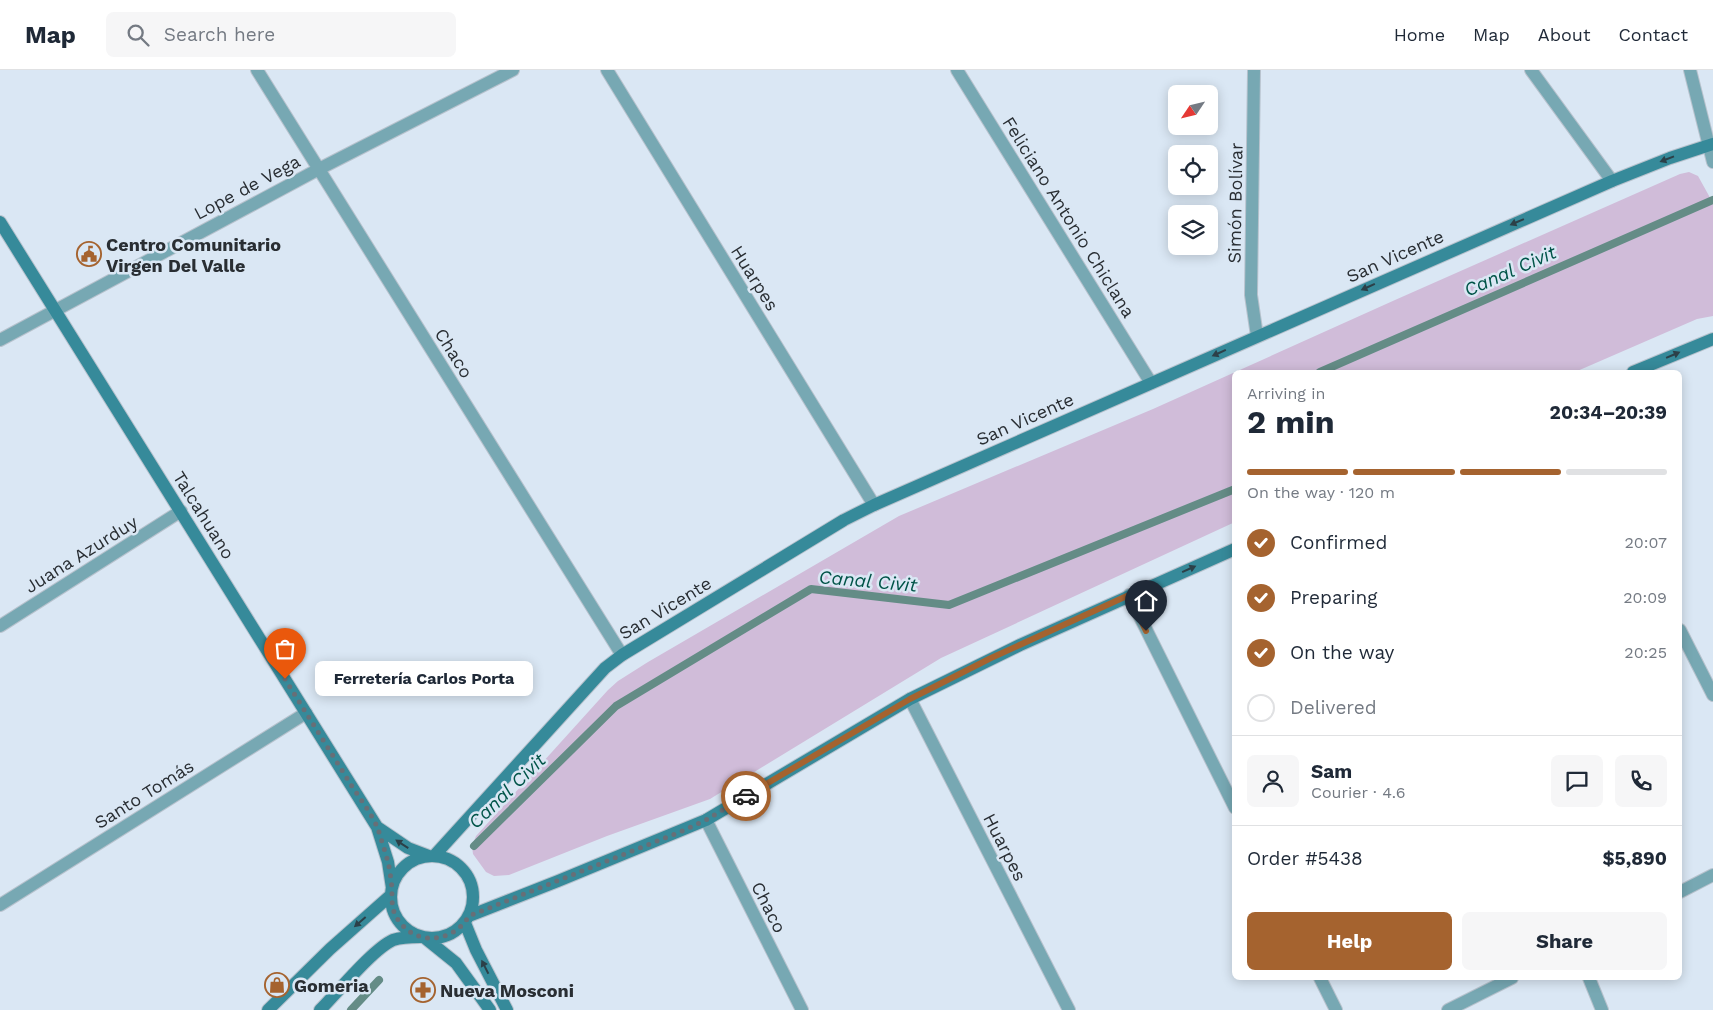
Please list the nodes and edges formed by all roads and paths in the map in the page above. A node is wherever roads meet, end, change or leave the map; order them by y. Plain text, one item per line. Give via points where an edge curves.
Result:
1 (257, 70) edge
2 (513, 70) edge
3 (607, 70) edge
4 (957, 70) edge
5 (1254, 70) edge
6 (1531, 70) edge
7 (1690, 70) edge
8 (1711, 144) edge
9 (1713, 162) edge
10 (319, 169) junction
11 (1612, 180) junction
12 (0, 222) edge
13 (55, 310) junction
14 (1257, 336) junction
15 (1713, 339) edge
16 (0, 340) edge
17 (1638, 370) edge
18 (1151, 383) junction
19 (874, 504) junction
20 (180, 511) junction
21 (1232, 549) edge
22 (1129, 595) junction
23 (0, 626) edge
24 (1682, 634) edge
25 (622, 655) junction
26 (1713, 695) edge
27 (910, 699) junction
28 (306, 713) junction
29 (1232, 802) edge
30 (706, 820) junction
31 (377, 827) junction
32 (432, 856) junction
33 (1713, 875) edge
34 (1682, 891) edge
35 (391, 892) junction
36 (0, 905) edge
37 (467, 920) junction
38 (423, 937) junction
39 (1321, 980) edge
40 (1508, 980) edge
41 (1590, 980) edge
42 (268, 1010) edge
43 (320, 1010) edge
44 (490, 1010) edge
45 (507, 1010) edge
46 (802, 1010) edge
47 (1069, 1010) edge
48 (1336, 1010) edge
49 (1448, 1010) edge
50 (1602, 1010) edge

1 - 10 street, Chaco
2 - 10 street, Lope de Vega
3 - 19 street, Huarpes
4 - 18 street, Feliciano Antonio Chiclana
5 - 14 street, Simón Bolívar via 1251,295
6 - 11 street
7 - 8 street
8 - 9 street
8 -> 11 main road, San Vicente
10 - 13 street, Lope de Vega
10 - 25 street, Chaco
11 -> 14 main road, San Vicente
12 - 13 main road, Talcahuano
13 - 16 street, Lope de Vega
13 - 20 main road, Talcahuano
14 -> 18 main road, San Vicente
17 -> 15 main road
18 - 19 main road, San Vicente
19 - 25 main road, San Vicente
20 - 23 street, Juana Azurduy
20 - 28 main road, Talcahuano
22 -> 21 main road
22 - 27 main road
22 - 29 street
24 - 26 street
25 - 32 main road, San Vicente via 590,683
27 - 30 main road
27 - 47 street, Huarpes
28 - 31 main road, Talcahuano
28 - 36 street, Santo Tomás
30 - 37 main road
30 - 46 street, Chaco
32 -> 31 main road, Talcahuano via 408,848
31 - 35 main road, Talcahuano via 388,862
32 - 35 main road via 416,859 405,866
32 - 37 main road via 448,859 460,866 468,877 473,903
33 - 34 street
35 - 38 main road via 392,909 398,921 408,931
35 -> 42 main road
37 - 38 main road via 447,936
45 -> 37 main road via 476,950
38 - 43 main road via 401,938 387,944
38 - 44 main road via 456,963
39 - 48 street
40 - 49 street
41 - 50 street

